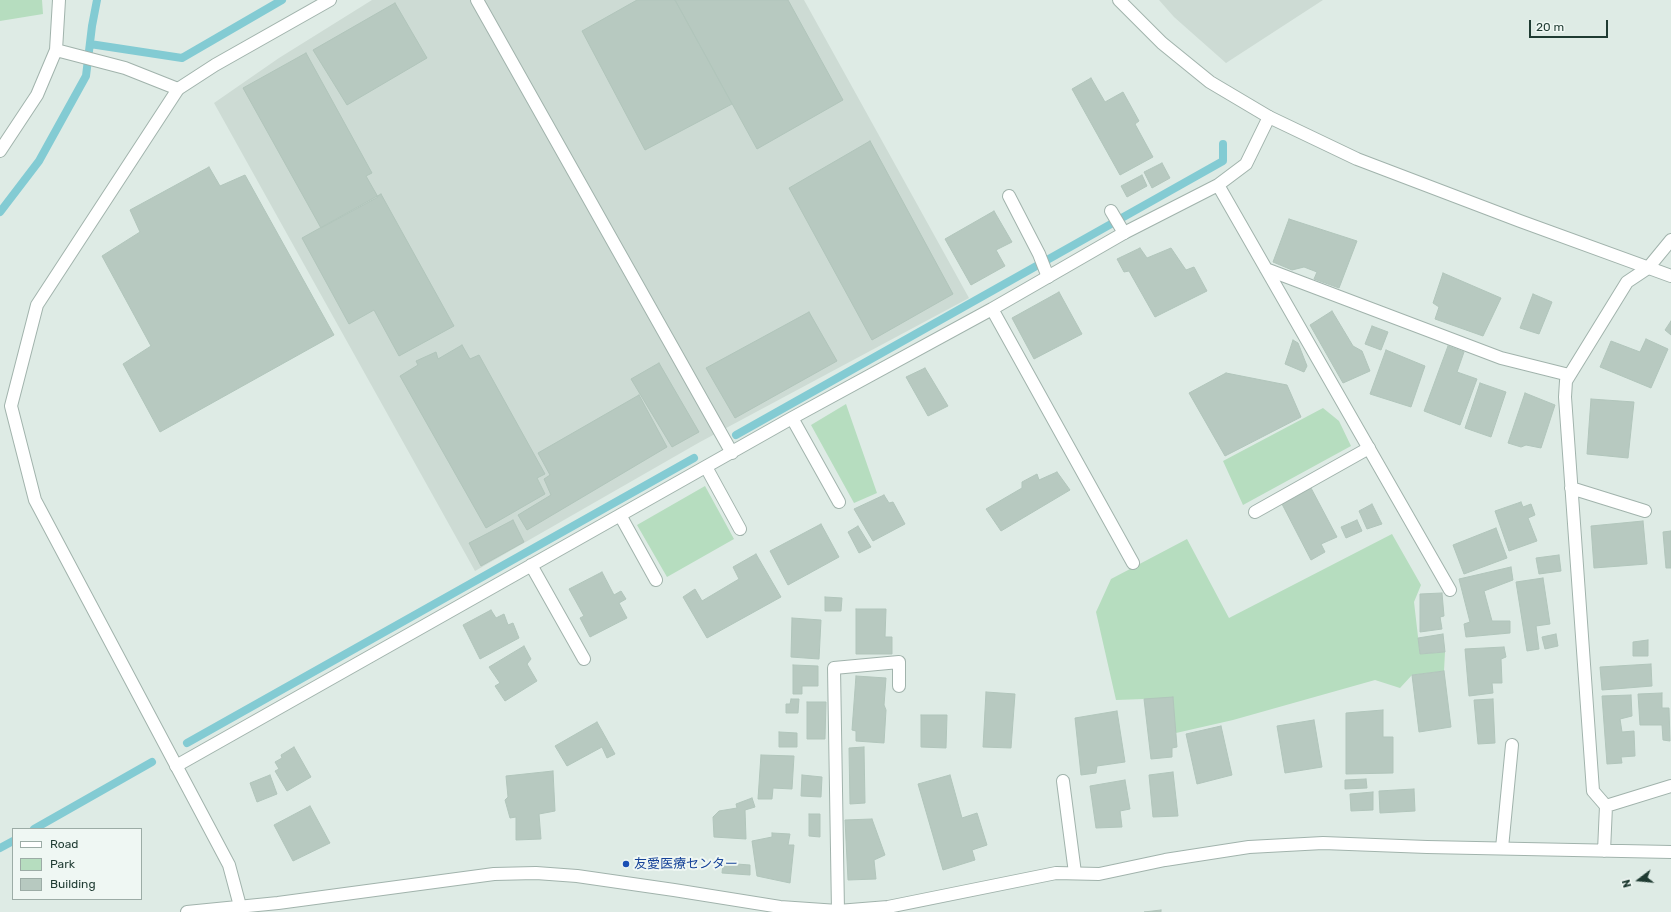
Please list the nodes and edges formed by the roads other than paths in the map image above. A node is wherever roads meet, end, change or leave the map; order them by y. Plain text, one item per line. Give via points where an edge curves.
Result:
1 (59, 0) edge
2 (330, 0) edge
3 (477, 0) edge
4 (1119, 0) edge
5 (56, 50) junction
6 (178, 89) junction
7 (1269, 117) junction
8 (0, 151) edge
9 (1218, 185) junction
10 (1008, 196) dead end
11 (1111, 211) dead end
12 (1124, 233) junction
13 (1671, 240) edge
14 (1648, 268) junction
15 (1266, 269) junction
16 (1671, 276) edge
17 (1048, 277) junction
18 (992, 309) junction
19 (1569, 376) junction
20 (792, 418) junction
21 (1369, 448) junction
22 (732, 453) junction
23 (706, 467) junction
24 (1571, 488) junction
25 (839, 502) dead end
26 (1645, 511) dead end
27 (1255, 512) dead end
28 (620, 515) junction
29 (740, 529) dead end
30 (1133, 563) dead end
31 (531, 566) junction
32 (656, 580) dead end
33 (1450, 590) dead end
34 (584, 659) dead end
35 (899, 686) dead end
36 (1512, 745) dead end
37 (176, 766) junction
38 (1063, 781) dead end
39 (1671, 786) edge
40 (1606, 806) junction
41 (1502, 848) junction
42 (1604, 852) junction
43 (1671, 852) edge
44 (1076, 873) junction
45 (239, 909) edge
46 (838, 911) edge
47 (187, 912) edge

1 - 5 street
2 - 6 street via 215,65
3 - 22 street
4 - 7 street via 1162,43 1210,82
5 - 6 street via 125,68
5 - 8 street via 37,94
6 - 37 street via 37,305 11,406 35,500
7 - 9 street via 1246,164
7 - 14 street via 1357,159
9 - 12 street
9 - 15 street
10 - 17 street via 1039,254
11 - 12 street
12 - 17 street
13 - 14 street
14 - 16 street
14 - 19 street via 1626,282
15 - 19 street via 1501,358
15 - 21 street
17 - 18 street
18 - 20 street
18 - 30 street
19 - 24 street via 1565,396
20 - 22 street
20 - 25 street
21 - 27 street
21 - 33 street
22 - 23 street
23 - 28 street
23 - 29 street
24 - 26 street
24 - 40 street via 1593,791
28 - 31 street
28 - 32 street
31 - 34 street
31 - 37 street
35 - 46 street via 899,662 834,668
36 - 41 street
37 - 45 street via 229,865
38 - 44 street
39 - 40 street
40 - 42 street
41 - 42 street
41 - 44 street via 1323,843 1249,846 1099,874
42 - 43 street
44 - 46 street via 1056,873 888,907
45 - 46 street via 494,874 536,873 577,876 780,907
45 - 47 street

